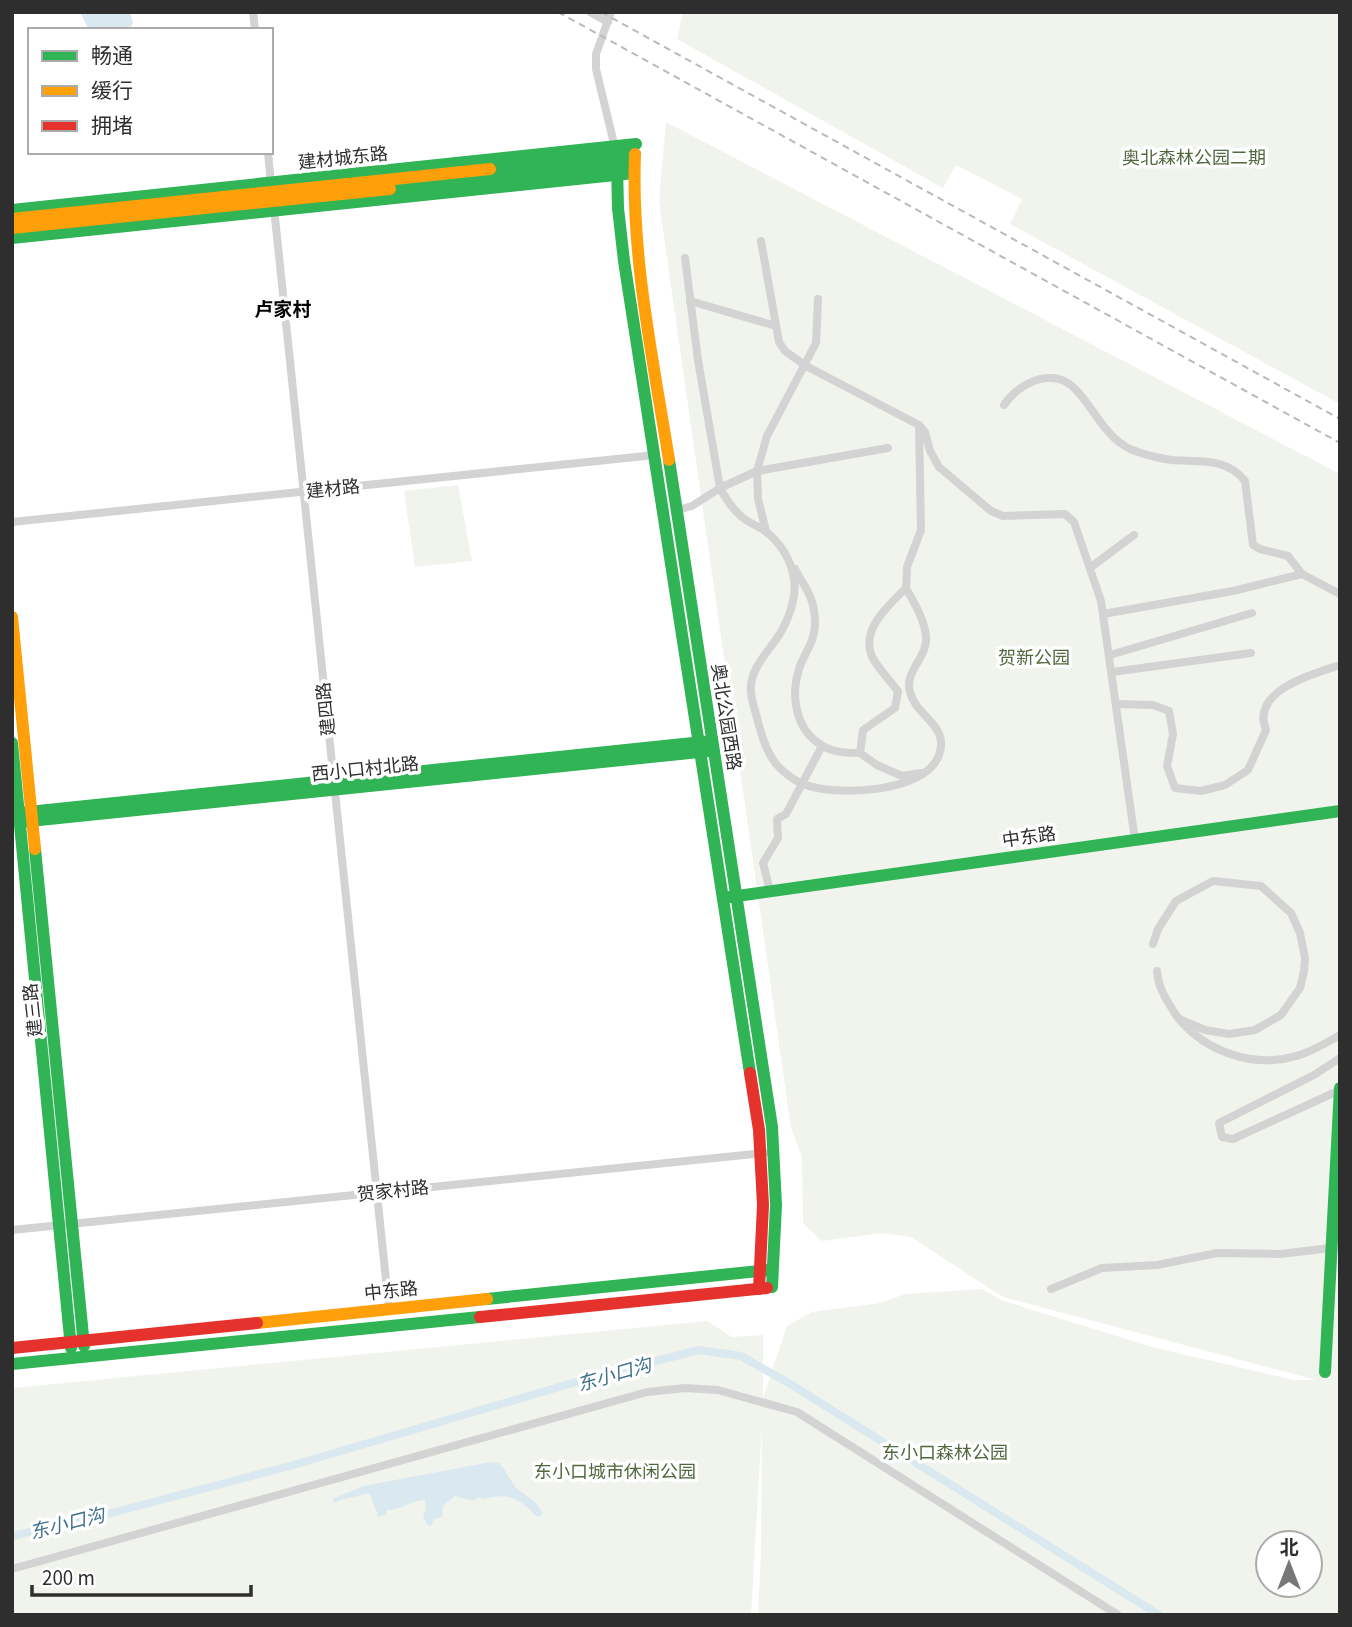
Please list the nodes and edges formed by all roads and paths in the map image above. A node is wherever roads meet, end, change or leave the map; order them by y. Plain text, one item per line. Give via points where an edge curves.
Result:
1 (590, 12) edge
2 (611, 12) edge
3 (608, 22) junction
4 (268, 154) edge
5 (624, 156) junction
6 (273, 197) junction
7 (12, 210) edge
8 (12, 219) edge
9 (12, 229) edge
10 (12, 238) edge
11 (761, 241) dead end
12 (685, 258) dead end
13 (818, 299) dead end
14 (690, 301) junction
15 (776, 326) junction
16 (806, 366) junction
17 (1004, 405) dead end
18 (919, 425) junction
19 (888, 448) dead end
20 (654, 455) junction
21 (757, 471) junction
22 (720, 488) junction
23 (304, 492) junction
24 (677, 510) junction
25 (12, 522) edge
26 (766, 531) junction
27 (1134, 535) dead end
28 (784, 549) junction
29 (1091, 567) junction
30 (1302, 574) junction
31 (906, 588) junction
32 (1340, 594) edge
33 (1252, 613) dead end
34 (1103, 614) junction
35 (12, 617) edge
36 (1251, 653) dead end
37 (1110, 656) junction
38 (1340, 665) edge
39 (1112, 672) junction
40 (1117, 704) junction
41 (12, 743) edge
42 (822, 746) junction
43 (707, 747) junction
44 (860, 753) junction
45 (928, 772) junction
46 (802, 784) junction
47 (334, 785) junction
48 (1340, 811) edge
49 (26, 817) junction
50 (1135, 840) junction
51 (770, 891) junction
52 (730, 897) junction
53 (1153, 944) dead end
54 (1157, 971) dead end
55 (1179, 1019) junction
56 (1340, 1035) edge
57 (1340, 1058) edge
58 (1340, 1089) edge
59 (768, 1153) junction
60 (1337, 1178) edge
61 (377, 1193) junction
62 (65, 1225) junction
63 (12, 1230) edge
64 (1331, 1248) junction
65 (766, 1270) junction
66 (765, 1288) joint
67 (1051, 1289) dead end
68 (389, 1309) junction
69 (77, 1341) junction
70 (12, 1348) edge
71 (78, 1358) junction
72 (12, 1364) edge
73 (1325, 1372) dead end
74 (12, 1569) edge
75 (1118, 1615) edge

1 - 3 street
2 - 3 street
3 - 5 street via 596,54 596,69
4 - 6 street, 建四路
5 - 6 main road, 建材城东路
5 - 6 main road, 建材城东路
5 - 20 main road, 奥北公园西路 via 622,240
5 - 24 main road, 奥北公园西路
6 - 7 main road, 建材城东路
6 - 8 main road, 建材城东路
6 - 9 main road, 建材城东路
6 - 10 main road, 建材城东路
6 - 23 street, 建四路
11 - 15 street
12 - 14 street
13 - 16 street via 816,343
14 - 15 street
14 - 22 street
15 - 16 street via 785,351
16 - 18 street
16 - 21 street via 767,436
17 - 30 street via 1028,383 1055,378 1079,391 1100,424 1127,447 1172,460 1204,460 1230,468 1245,481 1253,545 1288,556
18 - 29 street via 939,467 991,511 1003,516 1065,514 1074,522
18 - 31 street via 921,530 907,567
19 - 21 street
20 - 23 street, 建材路
20 - 43 main road, 奥北公园西路
21 - 22 street
21 - 26 street
22 - 24 street
22 - 26 street via 744,519
23 - 25 street, 建材路
23 - 47 street, 建四路
24 - 43 main road, 奥北公园西路
26 - 28 street
27 - 29 street
28 - 42 street via 811,595 815,625 811,647 799,667 796,711 805,729
28 - 46 street via 794,580 793,604 780,634 753,674 750,690 763,739 776,764
29 - 34 street
30 - 32 street
30 - 34 street
31 - 44 street via 870,631 871,655 898,691 895,708 863,730
31 - 45 street via 927,639 909,690 941,736 939,755
33 - 37 street
34 - 37 street
35 - 49 main road, 建三路
36 - 39 street
37 - 39 street
38 - 40 street via 1279,691 1263,712 1266,730 1248,771 1225,785 1201,791 1175,788 1167,766 1174,734 1169,711 1153,705
39 - 40 street
40 - 50 street
41 - 49 main road, 建三路
42 - 44 street
42 - 46 street
43 - 47 main road, 西小口村北路
43 - 52 main road, 奥北公园西路
44 - 45 street via 902,776
45 - 46 street via 897,786 830,790
46 - 51 street via 786,814 777,819 778,838 763,863
47 - 49 main road, 西小口村北路
47 - 61 street, 建四路
48 - 50 main road, 中东路
49 - 62 main road, 建三路
50 - 51 main road, 中东路
51 - 52 main road, 中东路
52 - 59 main road, 奥北公园西路
53 - 55 street via 1176,901 1213,881 1261,886 1291,913 1300,933 1305,958 1302,979 1281,1015 1255,1030 1229,1034
54 - 55 street via 1161,990
55 - 56 street via 1199,1040 1255,1060 1295,1057
57 - 58 street via 1219,1123 1222,1137 1233,1139
58 - 60 main road
59 - 61 street, 贺家村路
59 - 65 main road, 奥北公园西路 via 776,1214
60 - 64 main road
61 - 62 street, 贺家村路
61 - 68 street, 建四路
62 - 63 street, 贺家村路
62 - 69 main road, 建三路
64 - 67 street via 1280,1254 1217,1253 1157,1265 1102,1268
64 - 73 main road
65 - 66 main road, 奥北公园西路
65 - 68 main road, 中东路
66 - 71 main road, 中东路
68 - 69 main road, 中东路
69 - 70 main road, 中东路
69 - 71 main road, 建三路
71 - 72 main road, 中东路
74 - 75 street via 647,1392 685,1388 718,1390 797,1412

